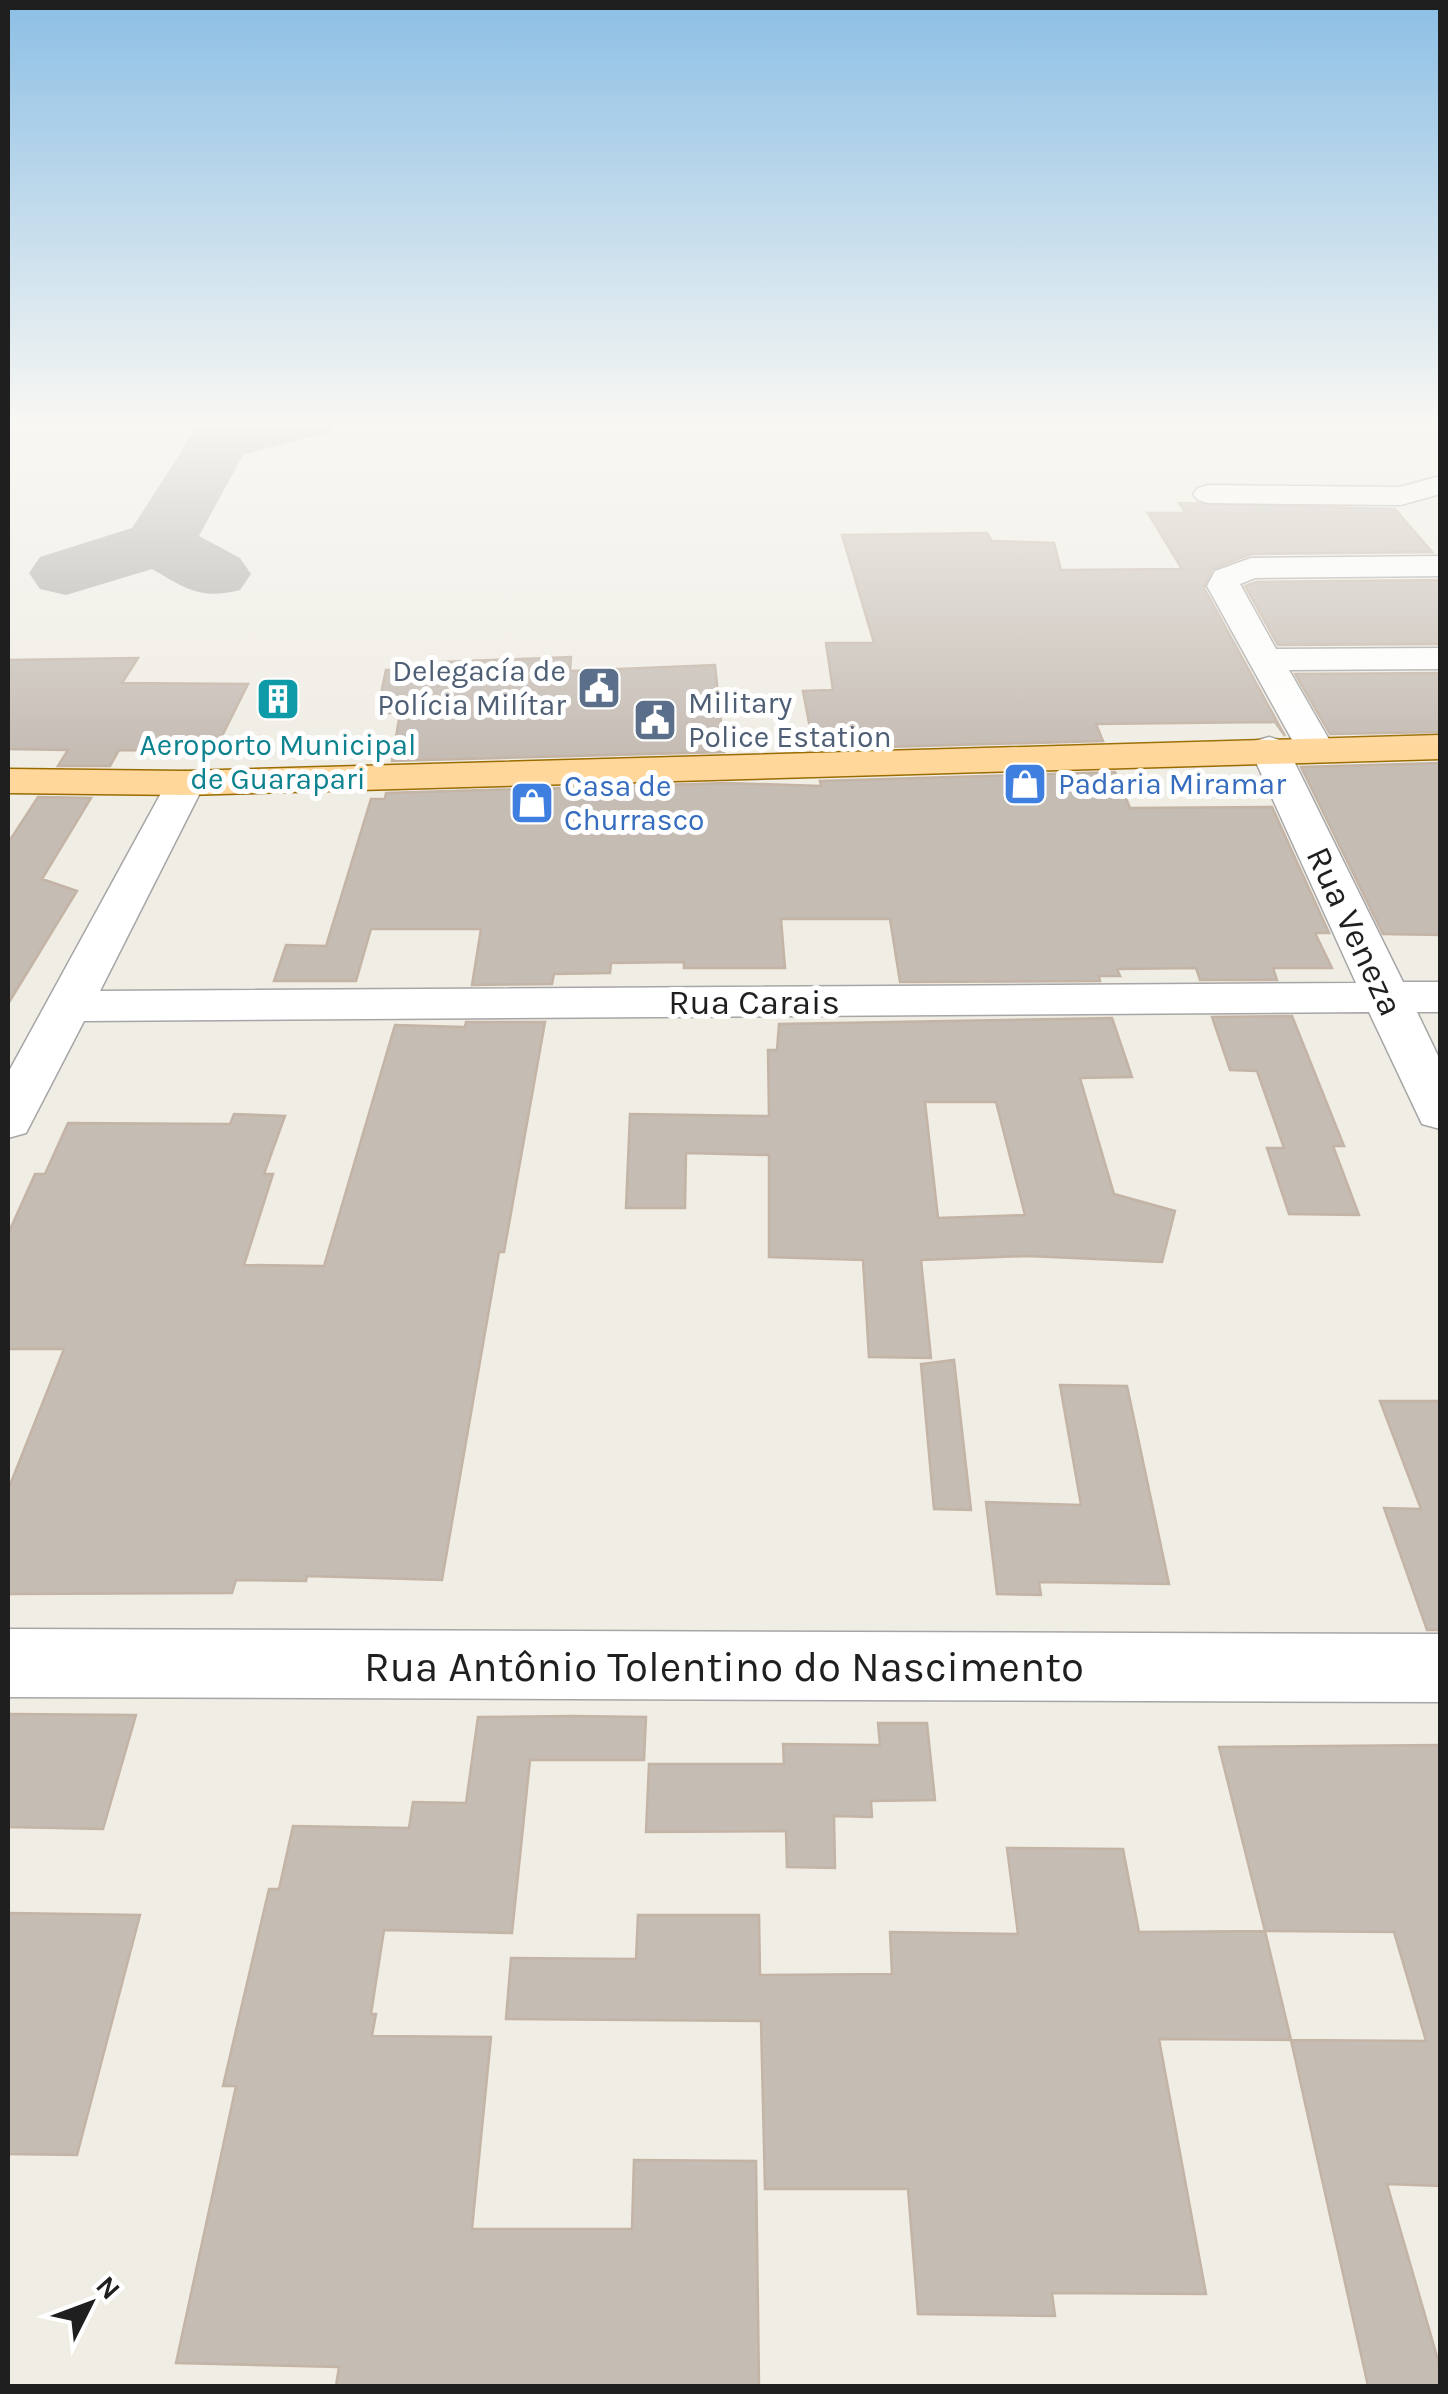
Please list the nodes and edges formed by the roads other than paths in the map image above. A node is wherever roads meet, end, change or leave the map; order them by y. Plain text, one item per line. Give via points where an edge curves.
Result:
1 (1440, 566) edge
2 (1440, 658) edge
3 (1264, 660) junction
4 (1315, 748) junction
5 (1440, 748) edge
6 (1269, 749) junction
7 (8, 782) edge
8 (185, 783) junction
9 (1386, 998) junction
10 (1440, 998) edge
11 (68, 1006) junction
12 (1440, 1112) edge
13 (8, 1120) edge
14 (8, 1663) edge
15 (1440, 1668) edge

1 - 3 street via 1235,572 1223,586
2 - 3 street
3 - 4 street
4 - 5 main road
4 - 6 main road
6 - 8 main road
6 - 9 street, Rua Veneza
7 - 8 main road
8 - 11 street
9 - 10 street, Rua Carais
9 - 11 street, Rua Carais
9 - 12 street, Rua Veneza
11 - 13 street
14 - 15 street, Rua Antônio Tolentino do Nascimento

